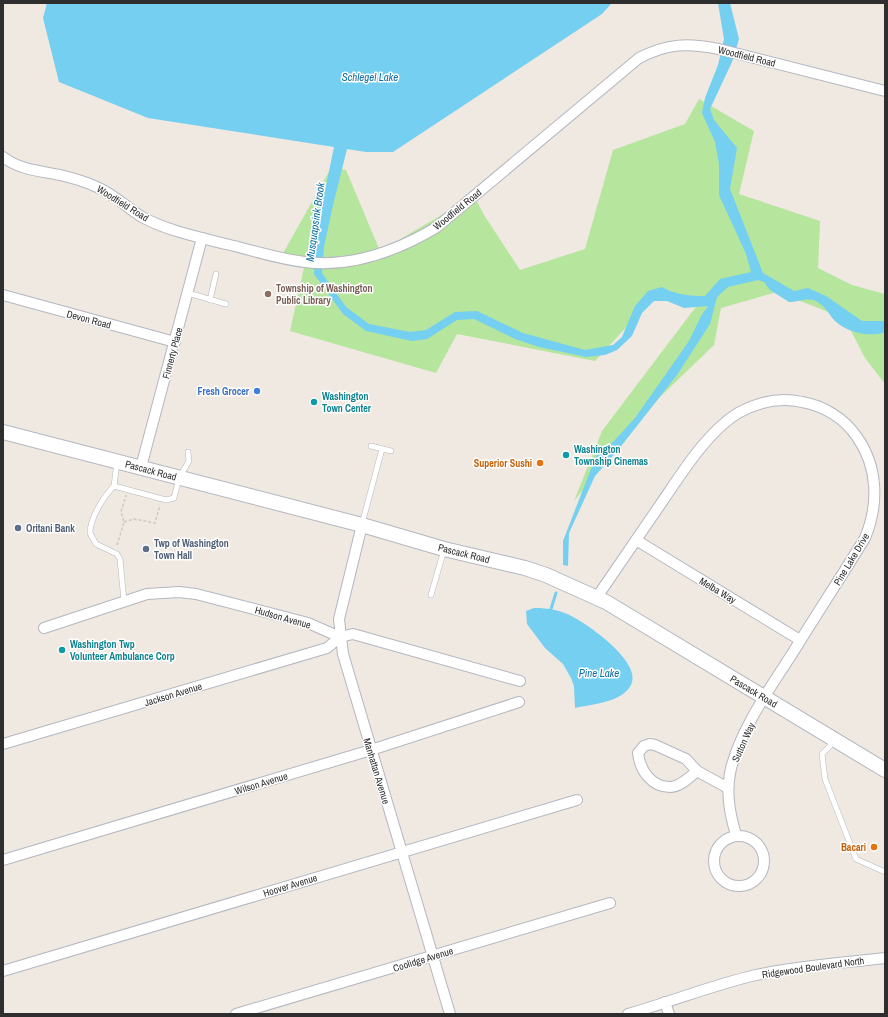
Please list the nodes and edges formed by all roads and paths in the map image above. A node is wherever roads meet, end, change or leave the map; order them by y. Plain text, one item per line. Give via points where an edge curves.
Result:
1 (885, 91) edge
2 (3, 157) edge
3 (202, 238) junction
4 (216, 274) dead end
5 (188, 293) junction
6 (3, 295) edge
7 (210, 300) junction
8 (226, 304) dead end
9 (175, 342) junction
10 (3, 432) edge
11 (371, 446) dead end
12 (382, 449) junction
13 (391, 451) dead end
14 (188, 452) dead end
15 (117, 461) junction
16 (141, 467) junction
17 (179, 478) junction
18 (114, 486) junction
19 (127, 489) junction
20 (162, 499) junction
21 (124, 522) junction
22 (362, 524) junction
23 (636, 540) junction
24 (444, 549) junction
25 (114, 553) junction
26 (431, 595) dead end
27 (597, 597) junction
28 (124, 602) junction
29 (44, 628) dead end
30 (340, 637) junction
31 (800, 640) junction
32 (520, 681) dead end
33 (764, 697) junction
34 (519, 702) dead end
35 (836, 740) junction
36 (3, 744) edge
37 (371, 750) junction
38 (885, 770) edge
39 (697, 771) junction
40 (728, 788) junction
41 (577, 800) dead end
42 (736, 835) junction
43 (402, 852) junction
44 (3, 860) edge
45 (885, 872) edge
46 (610, 903) dead end
47 (433, 956) junction
48 (885, 958) edge
49 (3, 971) edge
50 (665, 1002) junction
51 (236, 1014) edge
52 (450, 1014) edge
53 (628, 1014) edge
54 (669, 1014) edge

1 - 3 street, Woodfield Road via 719,49 683,44 667,47 639,58 437,227 392,250 347,262 312,263 288,260
2 - 3 street, Woodfield Road via 34,171 60,175 98,187 142,217
3 - 5 street, Finnerty Place
4 - 7 lane
5 - 7 lane
5 - 9 street, Finnerty Place
6 - 9 street, Devon Road
7 - 8 lane
9 - 16 street, Finnerty Place
10 - 15 street, Pascack Road
11 - 12 lane
12 - 13 lane
12 - 22 lane
14 - 17 lane via 189,461
15 - 16 street, Pascack Road
15 - 18 lane
16 - 17 street, Pascack Road
17 - 20 lane via 174,498
17 - 22 street, Pascack Road
18 - 19 lane
18 - 25 lane via 94,519 90,532 96,544
19 - 20 lane
19 - 21 path via 121,512
20 - 21 path via 155,523 134,519
21 - 25 path
22 - 24 street, Pascack Road
22 - 30 street, Manhattan Avenue via 340,619
23 - 27 street, Pine Lake Drive
23 - 31 street, Melba Way
23 - 31 street, Pine Lake Drive via 695,454 737,414 751,406 780,400 809,403 833,413 854,432 869,459 875,493 874,510 865,538
24 - 26 lane
24 - 27 street, Pascack Road via 526,568
25 - 28 lane via 120,559
27 - 33 street, Pascack Road
28 - 29 street, Hudson Avenue
28 - 30 street, Hudson Avenue via 162,592 196,594 308,623
30 - 32 street, Hudson Avenue via 354,634
30 - 36 street, Jackson Avenue via 327,648
30 - 37 street, Manhattan Avenue
31 - 33 street, Pine Lake Drive
33 - 35 street, Pascack Road
33 - 40 street, Sutton Way via 735,756
34 - 37 street, Wilson Avenue
35 - 38 street, Pascack Road
35 - 45 lane via 822,754 825,778 856,859
37 - 43 street, Manhattan Avenue
37 - 44 street, Wilson Avenue
39 - 39 street via 686,759 655,745 644,746 638,753 641,766 653,782 671,787 685,781
39 - 40 street
40 - 42 street, Sutton Way via 730,816
41 - 43 street, Hoover Avenue
42 - 42 street via 719,845 714,855 714,863 720,878 726,883 742,886 750,884 760,875 764,854 753,840
43 - 47 street, Manhattan Avenue
43 - 49 street, Hoover Avenue
46 - 47 street, Coolidge Avenue
47 - 51 street, Coolidge Avenue
47 - 52 street, Manhattan Avenue
48 - 50 street, Ridgewood Boulevard North via 790,968 721,984
50 - 53 street, Ridgewood Boulevard North
50 - 54 street

